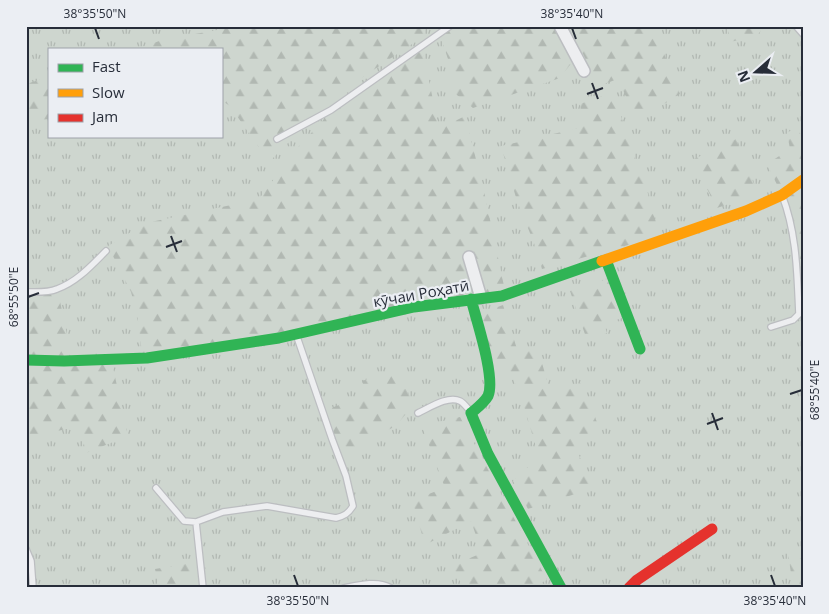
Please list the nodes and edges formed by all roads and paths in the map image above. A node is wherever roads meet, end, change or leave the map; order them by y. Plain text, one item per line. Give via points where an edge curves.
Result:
1 (450, 26) edge
2 (560, 26) edge
3 (796, 26) edge
4 (803, 34) edge
5 (584, 71) dead end
6 (277, 139) dead end
7 (803, 180) edge
8 (782, 195) junction
9 (106, 251) dead end
10 (469, 257) dead end
11 (606, 260) junction
12 (800, 260) edge
13 (26, 292) edge
14 (476, 299) junction
15 (771, 326) dead end
16 (296, 334) junction
17 (640, 349) dead end
18 (26, 360) edge
19 (418, 413) dead end
20 (471, 413) junction
21 (156, 488) dead end
22 (196, 522) junction
23 (712, 529) dead end
24 (26, 549) edge
25 (33, 588) edge
26 (203, 588) edge
27 (344, 588) edge
28 (391, 588) edge
29 (561, 588) edge
30 (628, 588) edge

1 - 6 lane via 331,110
2 - 5 street
3 - 4 lane
7 - 8 street, кӯчаи Роҳатӣ
8 - 11 street, кӯчаи Роҳатӣ via 746,211
8 - 12 lane
9 - 13 lane via 66,285 49,291
10 - 14 street
11 - 14 street, кӯчаи Роҳатӣ via 520,291
11 - 17 street
12 - 15 lane via 799,314 792,320
14 - 16 street, кӯчаи Роҳатӣ via 414,307
14 - 20 street via 490,386 485,401
16 - 18 street, кӯчаи Роҳатӣ via 147,358
16 - 22 lane via 346,476 353,506 344,516 336,518 266,506 223,512
19 - 20 lane via 453,399 461,401
20 - 29 street via 481,440
21 - 22 lane via 184,521
22 - 26 lane
23 - 30 street
24 - 25 lane via 31,561
27 - 28 lane via 374,584

